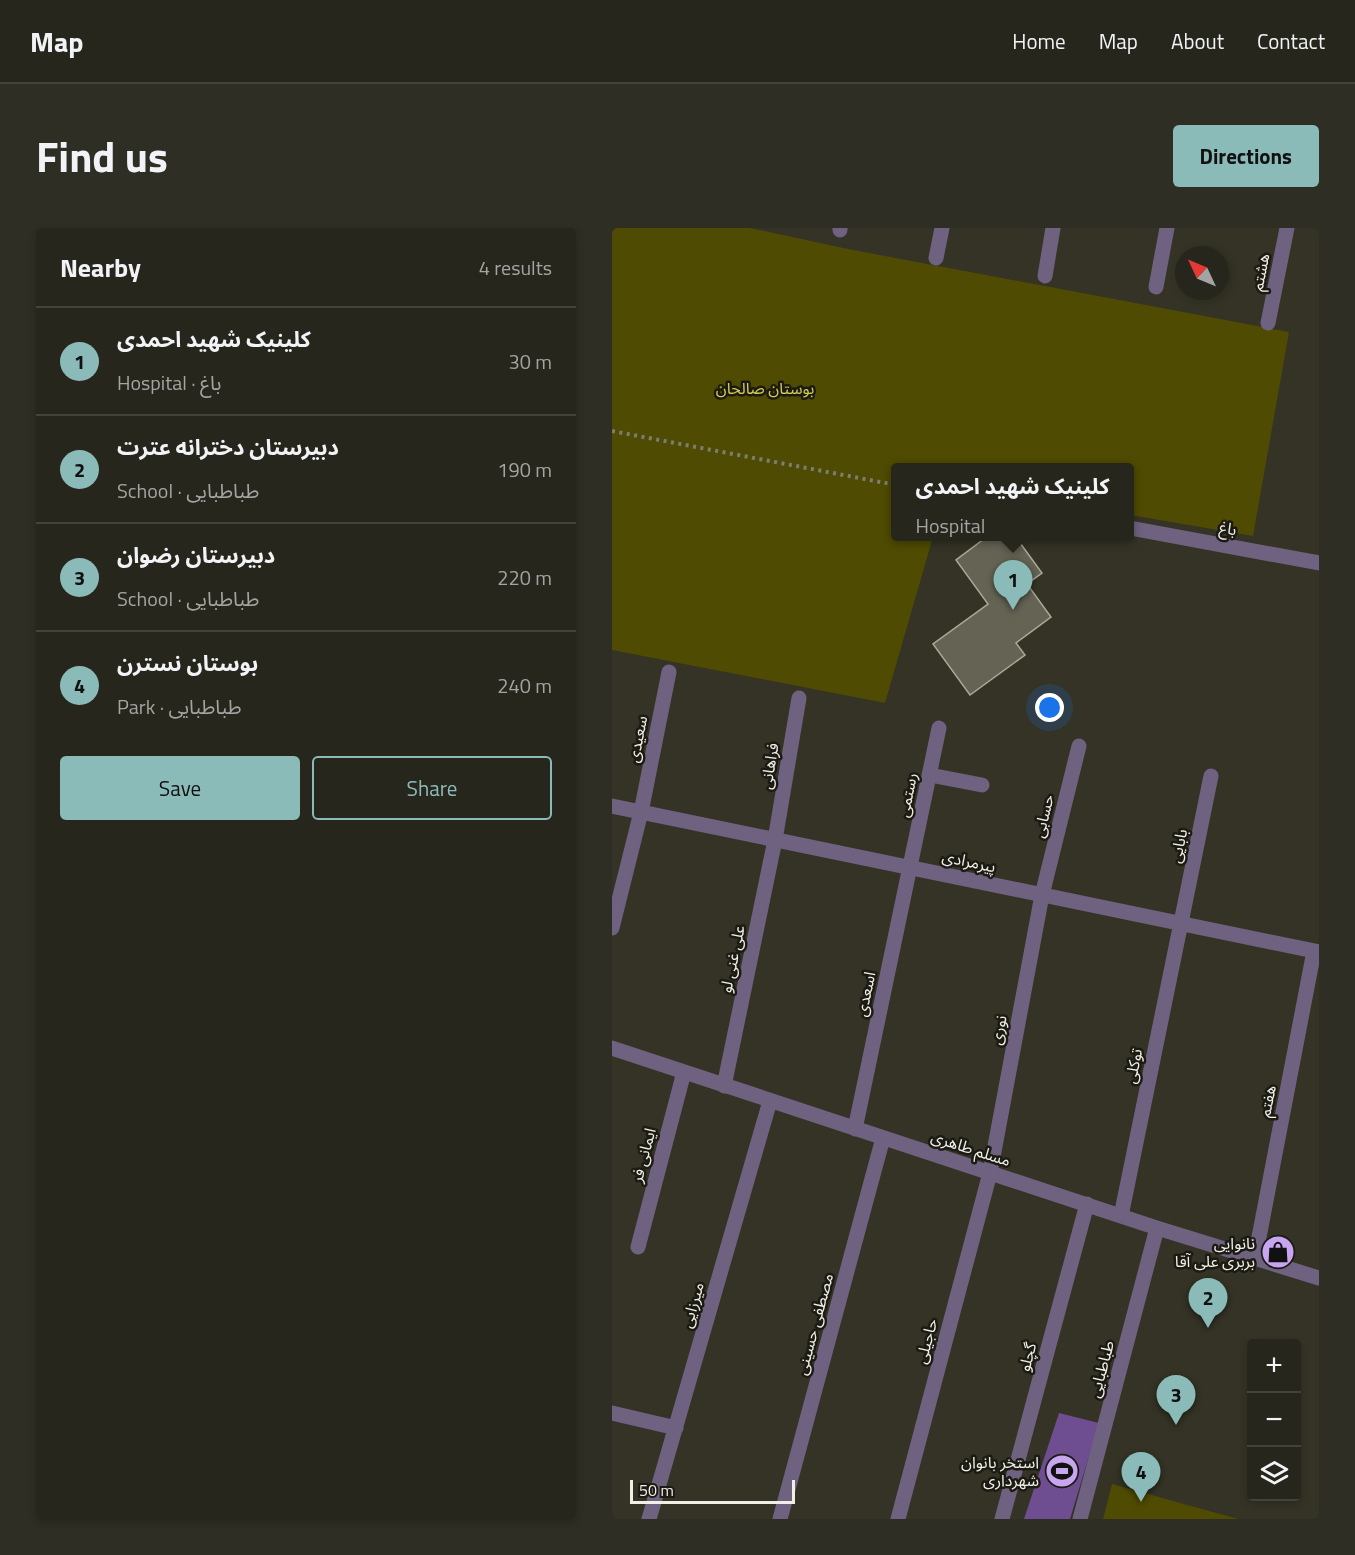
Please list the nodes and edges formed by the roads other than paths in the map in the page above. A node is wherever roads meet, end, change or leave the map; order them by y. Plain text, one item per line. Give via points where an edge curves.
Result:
1 (942, 228) edge
2 (1053, 228) edge
3 (1167, 228) edge
4 (1287, 228) edge
5 (936, 258) dead end
6 (1045, 276) dead end
7 (1156, 287) dead end
8 (1268, 323) dead end
9 (1134, 529) edge
10 (1319, 563) edge
11 (669, 672) dead end
12 (799, 698) dead end
13 (939, 728) dead end
14 (1079, 746) dead end
15 (930, 775) junction
16 (1211, 776) dead end
17 (982, 784) dead end
18 (612, 806) edge
19 (641, 813) junction
20 (776, 840) junction
21 (911, 868) junction
22 (1042, 895) junction
23 (1180, 923) junction
24 (612, 928) edge
25 (1316, 951) edge
26 (612, 1048) edge
27 (684, 1072) junction
28 (724, 1086) junction
29 (770, 1101) junction
30 (855, 1129) junction
31 (883, 1138) junction
32 (990, 1173) junction
33 (1087, 1204) junction
34 (1121, 1216) junction
35 (1157, 1228) junction
36 (638, 1247) dead end
37 (1256, 1258) junction
38 (1319, 1278) edge
39 (612, 1413) edge
40 (676, 1428) junction
41 (649, 1519) edge
42 (780, 1519) edge
43 (898, 1519) edge
44 (1002, 1519) edge
45 (1080, 1519) edge

1 - 5 street
2 - 6 street
3 - 7 street
4 - 8 street, هشتم
9 - 10 street, باغ
11 - 19 street, سعیدی
12 - 20 street, فراهانی
13 - 15 street, رستمی
14 - 22 street, حسابی
15 - 17 street
15 - 21 street, رستمی
16 - 23 street, بابایی
18 - 19 street, پیرمرادی
19 - 20 street, پیرمرادی
19 - 24 street, سعیدی
20 - 21 street, پیرمرادی
20 - 28 street, علی غنی لو
21 - 22 street, پیرمرادی
21 - 30 street, اسعدی
22 - 23 street, پیرمرادی
22 - 32 street, نوری
23 - 25 street, پیرمرادی
23 - 34 street, توکلی
25 - 37 street, هفتم
26 - 27 street, مسلم طاهری
27 - 28 street, مسلم طاهری
27 - 36 street, ایمانی فر
28 - 29 street, مسلم طاهری
29 - 30 street, مسلم طاهری
29 - 40 street, میرزایی
30 - 31 street, مسلم طاهری
31 - 32 street, مسلم طاهری
31 - 42 street, مصطفی حسینی
32 - 33 street, مسلم طاهری
32 - 43 street, حاجیلی
33 - 34 street, مسلم طاهری
33 - 44 street, گچلو
34 - 35 street, مسلم طاهری
35 - 37 street, مسلم طاهری
35 - 45 street, طباطبایی
37 - 38 street, مسلم طاهری
39 - 40 street
40 - 41 street, میرزایی

